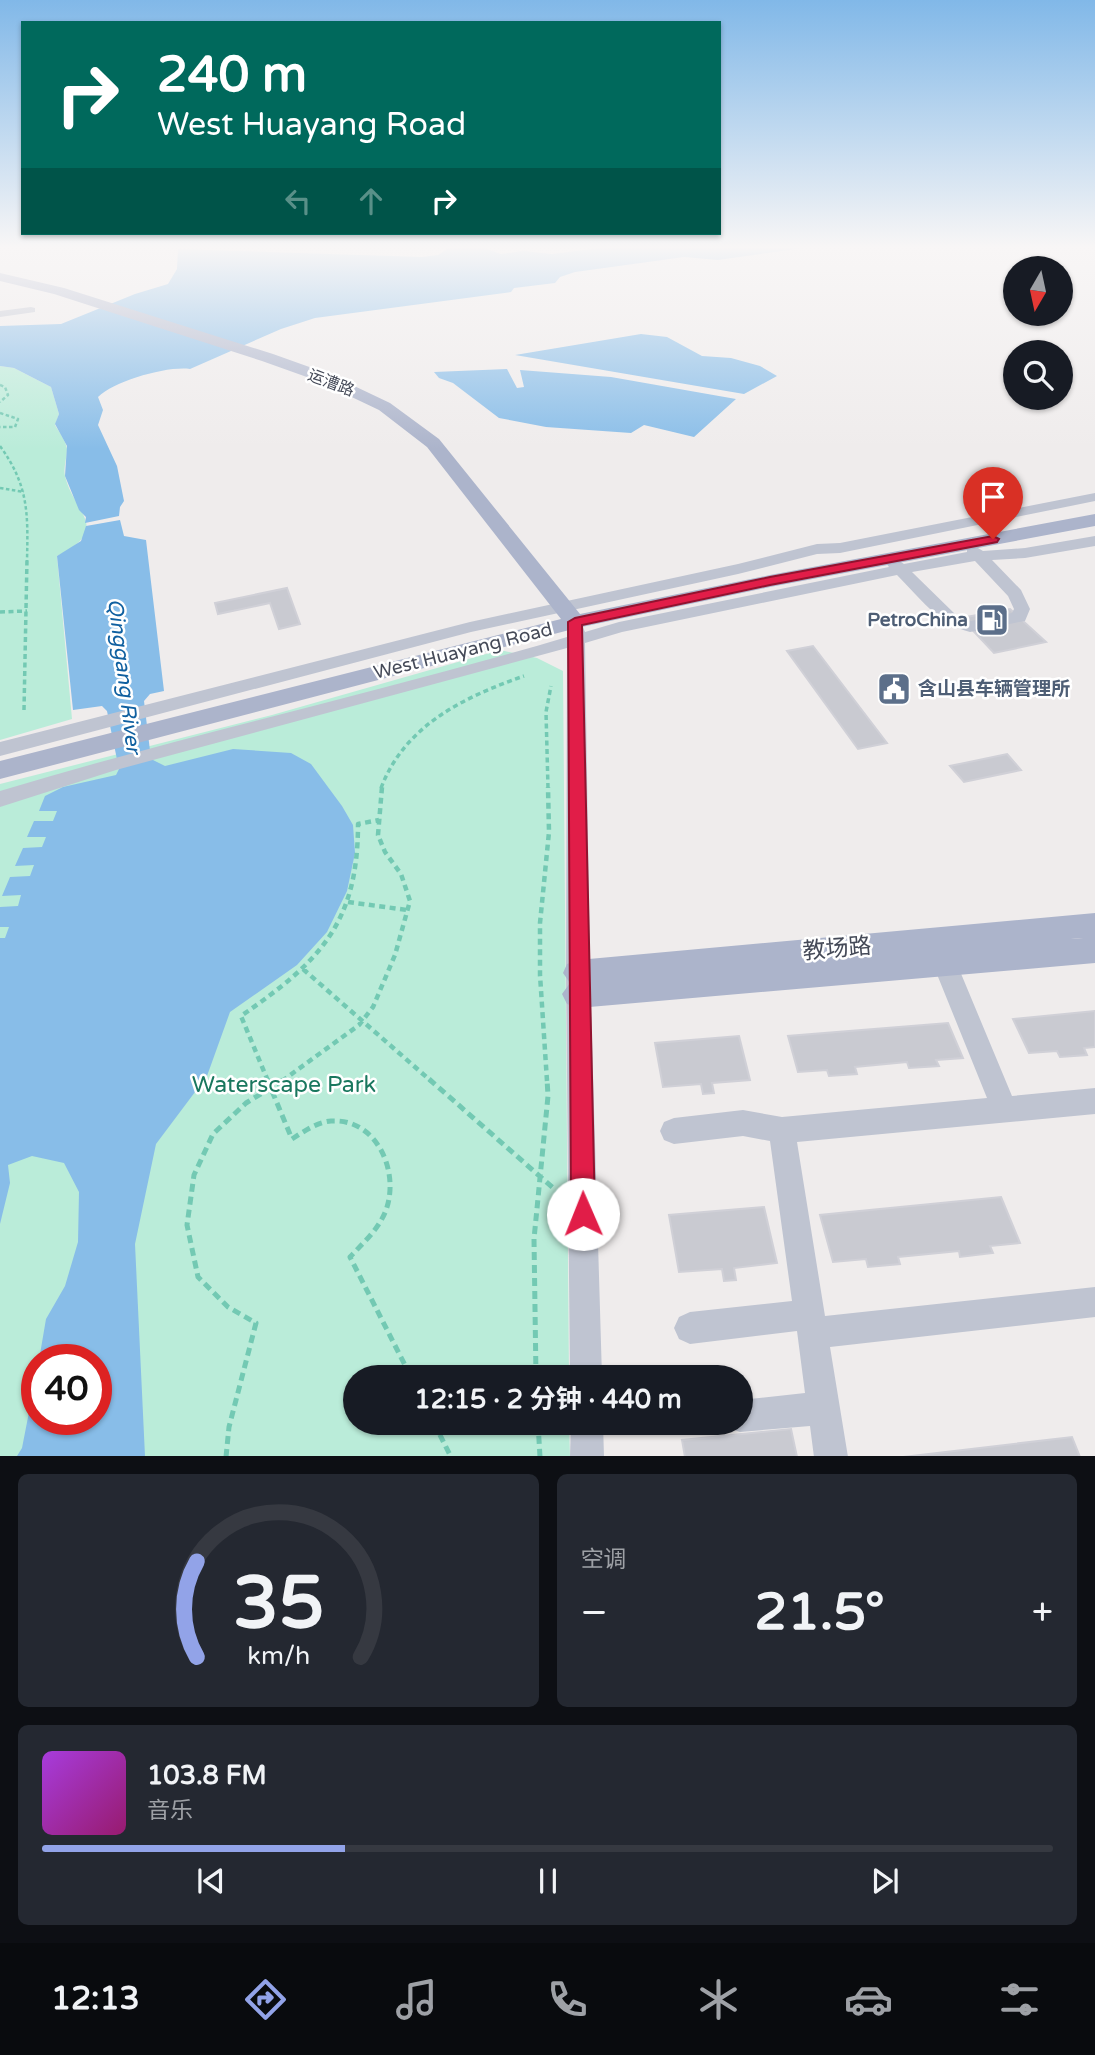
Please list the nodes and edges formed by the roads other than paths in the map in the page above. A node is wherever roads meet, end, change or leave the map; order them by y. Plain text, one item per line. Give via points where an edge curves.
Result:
1 (124, 313) edge
2 (1095, 497) edge
3 (1095, 520) edge
4 (1095, 541) edge
5 (973, 550) junction
6 (894, 564) junction
7 (576, 631) junction
8 (154, 732) junction
9 (109, 743) junction
10 (0, 749) edge
11 (0, 770) edge
12 (0, 799) edge
13 (1095, 925) edge
14 (1095, 950) edge
15 (940, 952) junction
16 (578, 983) junction
17 (1095, 1101) edge
18 (1005, 1110) junction
19 (782, 1130) junction
20 (674, 1131) dead end
21 (1095, 1302) edge
22 (811, 1324) junction
23 (690, 1328) dead end
24 (586, 1365) edge
25 (824, 1408) junction
26 (753, 1415) edge
27 (587, 1435) edge
28 (587, 1456) edge
29 (831, 1456) edge

1 - 7 main road, 运漕路 via 261,357 378,403 433,443
2 - 8 street via 817,549 470,627
3 - 5 main road, West Huayang Road
4 - 5 street via 1025,553
5 - 6 main road, West Huayang Road
5 - 6 street via 1015,594 1022,609 1019,617 970,627 950,619
6 - 7 main road, West Huayang Road
7 - 8 main road, West Huayang Road
7 - 16 street
8 - 9 main road, West Huayang Road
9 - 10 street
9 - 11 main road, West Huayang Road
9 - 12 street
13 - 15 main road, 教场路
14 - 15 main road, 教场路
15 - 16 main road, 教场路
15 - 18 street
16 - 24 street
17 - 18 street
18 - 19 street
19 - 20 street via 743,1123
19 - 22 street
21 - 22 street
22 - 23 street
22 - 25 street
25 - 26 street
25 - 29 street
27 - 28 street

